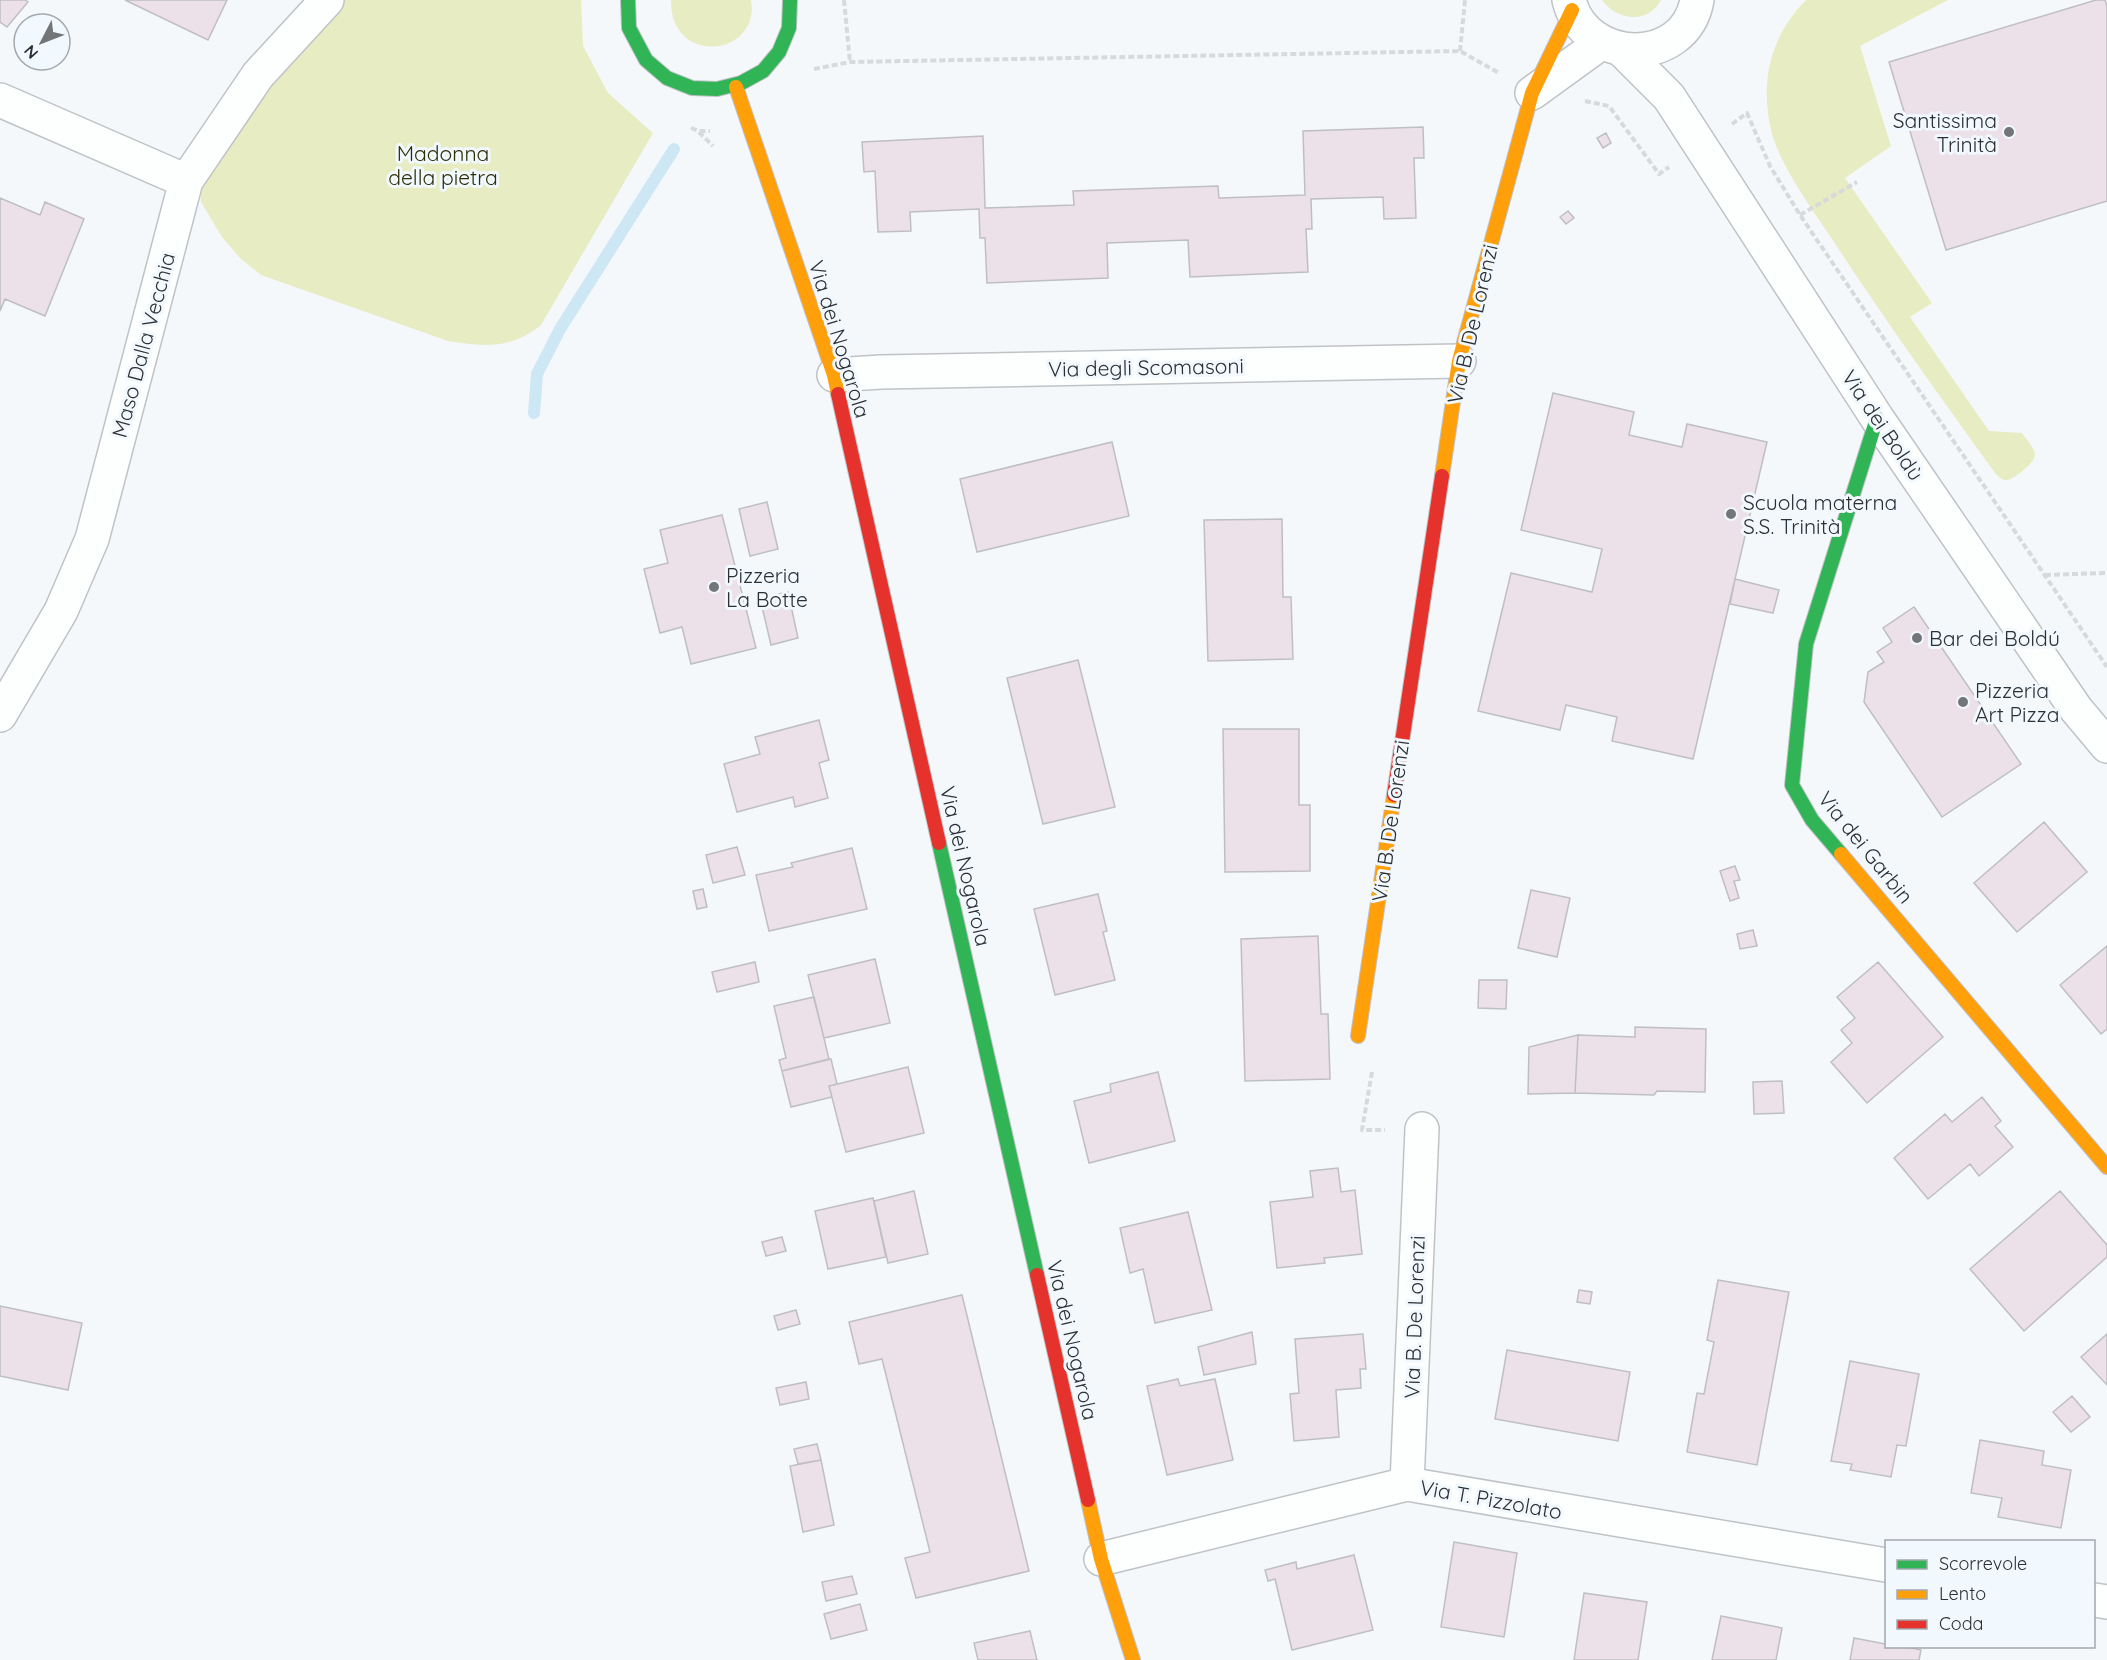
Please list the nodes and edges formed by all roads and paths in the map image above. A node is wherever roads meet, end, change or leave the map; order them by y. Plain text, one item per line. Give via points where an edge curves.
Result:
1 (327, 0) edge
2 (628, 0) edge
3 (790, 0) edge
4 (844, 0) edge
5 (1465, 0) edge
6 (1699, 1) edge
7 (1570, 5) edge
8 (1677, 34) junction
9 (1611, 46) junction
10 (1460, 51) junction
11 (850, 62) junction
12 (810, 70) dead end
13 (735, 87) junction
14 (1532, 93) junction
15 (1669, 97) junction
16 (0, 100) edge
17 (1747, 113) dead end
18 (689, 127) dead end
19 (750, 129) junction
20 (1659, 174) dead end
21 (186, 181) junction
22 (1857, 182) dead end
23 (1800, 215) junction
24 (1459, 361) junction
25 (834, 375) junction
26 (1877, 418) junction
27 (2105, 573) dead end
28 (2044, 575) junction
29 (2107, 667) edge
30 (0, 715) edge
31 (2107, 746) edge
32 (1358, 1036) joint
33 (1422, 1129) joint
34 (2107, 1167) edge
35 (1407, 1485) junction
36 (1101, 1559) junction
37 (1885, 1565) edge
38 (1133, 1660) edge

1 - 21 street, Maso Dalla Vecchia via 258,75
2 - 13 street via 628,23 638,50 656,71 680,86 708,91
3 - 13 street via 787,35 776,58 758,75
4 - 11 path
5 - 10 path
6 - 8 street
7 - 9 street, Via dei Boldù via 1583,28
7 - 14 street, Via B. De Lorenzi
8 - 9 street via 1645,50
8 - 15 street
9 - 14 street
9 - 15 street, Via dei Boldù
10 - 11 path
10 - 14 path
11 - 12 path
13 - 19 street, Via dei Nogarola
14 - 20 path via 1555,102 1566,97 1609,106
14 - 24 street, Via B. De Lorenzi
15 - 26 street, Via dei Boldù
16 - 21 street
17 - 23 path via 1770,166
18 - 19 path via 699,131
19 - 25 street, Via dei Nogarola
21 - 30 street, Maso Dalla Vecchia via 92,539 61,611
22 - 23 path
23 - 28 path
24 - 25 street, Via degli Scomasoni
24 - 32 street, Via B. De Lorenzi
25 - 36 street, Via dei Nogarola
26 - 31 street, Via dei Boldù via 2076,709
26 - 34 street, Via dei Garbin via 1806,644 1792,785 1812,820
27 - 28 path
28 - 29 path
32 - 33 path via 1377,1040 1362,1130
33 - 35 street, Via B. De Lorenzi
35 - 36 street, Via T. Pizzolato
35 - 37 street, Via T. Pizzolato
36 - 38 street, Via dei Nogarola

